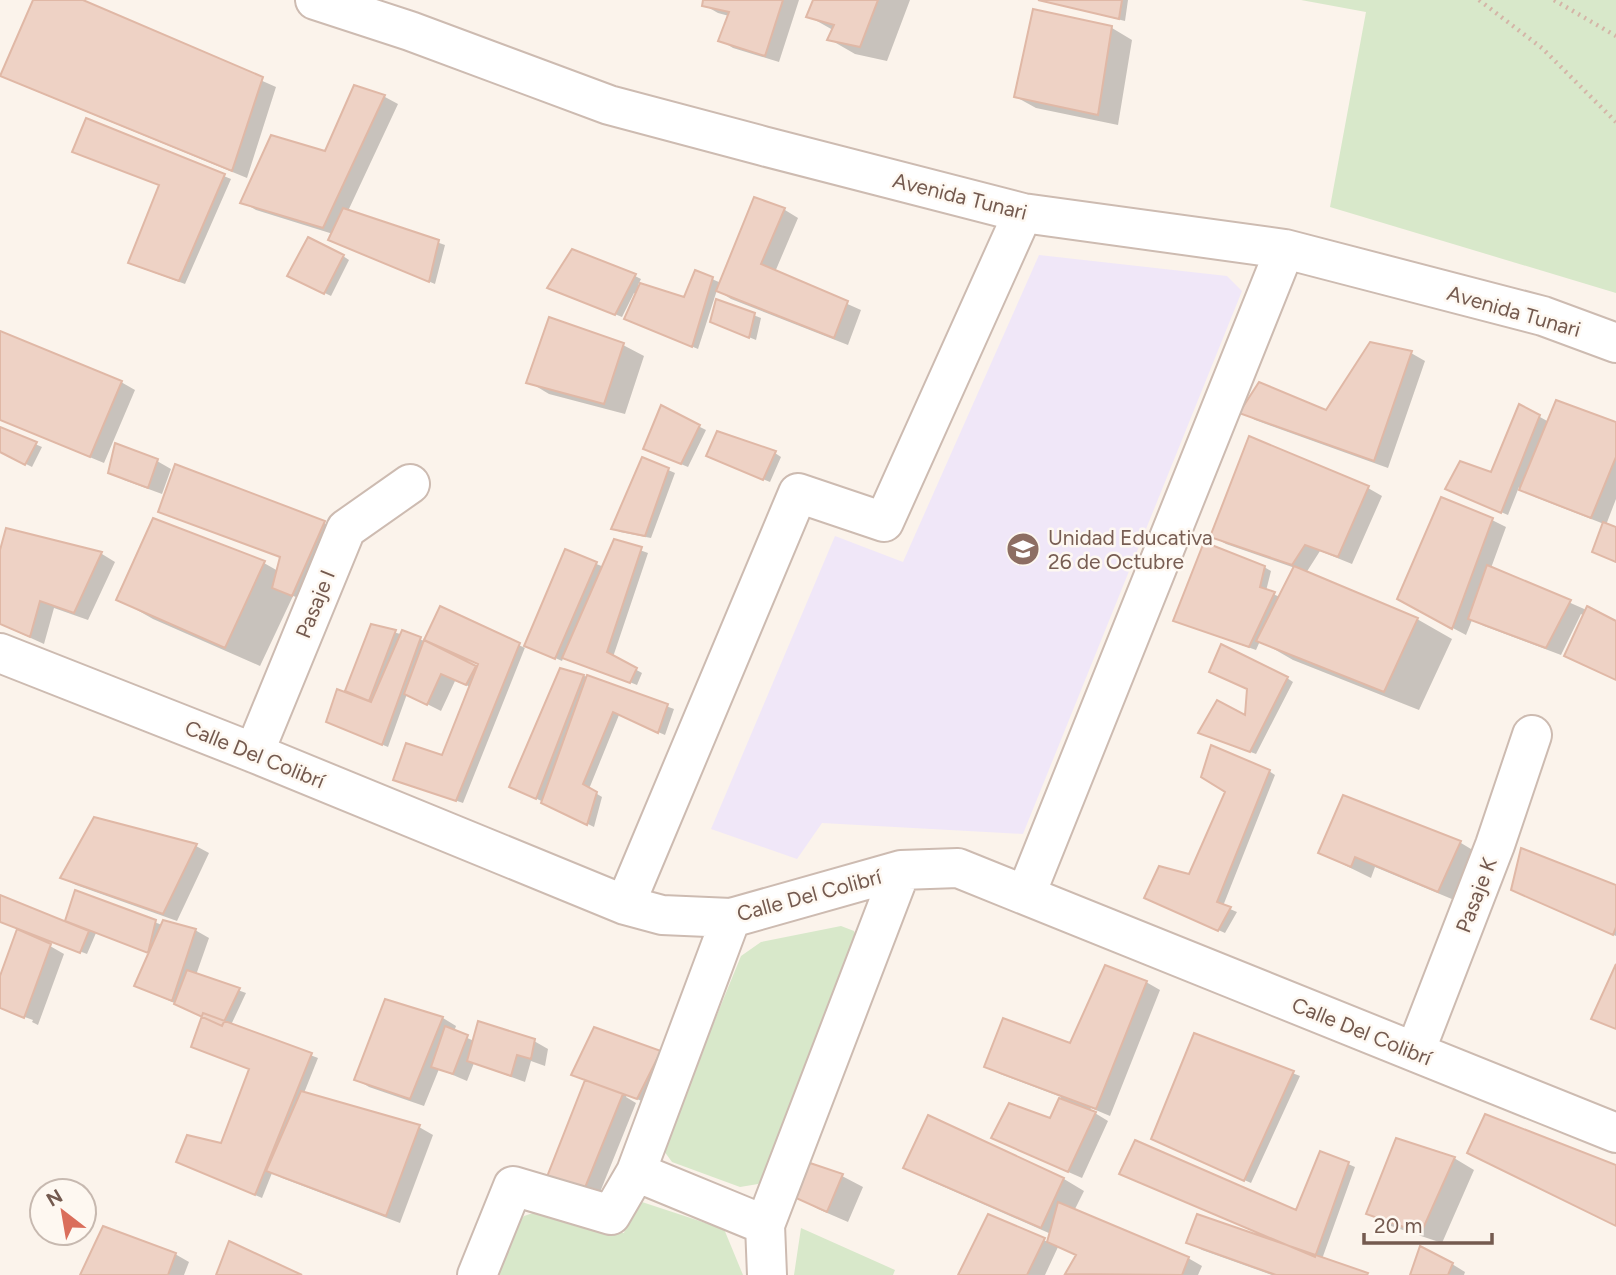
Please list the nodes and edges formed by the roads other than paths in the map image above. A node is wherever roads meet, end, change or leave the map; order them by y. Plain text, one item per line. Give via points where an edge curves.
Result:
1 (315, 0) edge
2 (1023, 213) junction
3 (1285, 250) junction
4 (1616, 343) edge
5 (410, 484) dead end
6 (0, 653) edge
7 (1532, 735) dead end
8 (254, 753) junction
9 (901, 870) junction
10 (1026, 894) junction
11 (625, 905) junction
12 (731, 918) junction
13 (1415, 1052) junction
14 (1616, 1133) edge
15 (636, 1172) junction
16 (765, 1225) junction
17 (477, 1275) edge
18 (767, 1275) edge

1 - 2 street, Avenida Tunari via 609,105
2 - 3 street, Avenida Tunari
2 - 11 street via 884,522 798,493
3 - 4 street, Avenida Tunari via 1543,316
3 - 10 street
5 - 8 street, Pasaje I via 346,529
6 - 8 street, Calle Del Colibrí
7 - 13 street, Pasaje K
8 - 11 street, Calle Del Colibrí
9 - 10 street, Calle Del Colibrí via 958,868
9 - 12 street, Calle Del Colibrí
9 - 16 street
10 - 13 street, Calle Del Colibrí
11 - 12 street, Calle Del Colibrí via 662,915
12 - 15 street
13 - 14 street, Calle Del Colibrí
15 - 16 street
15 - 17 street via 611,1215 513,1186
16 - 18 street

